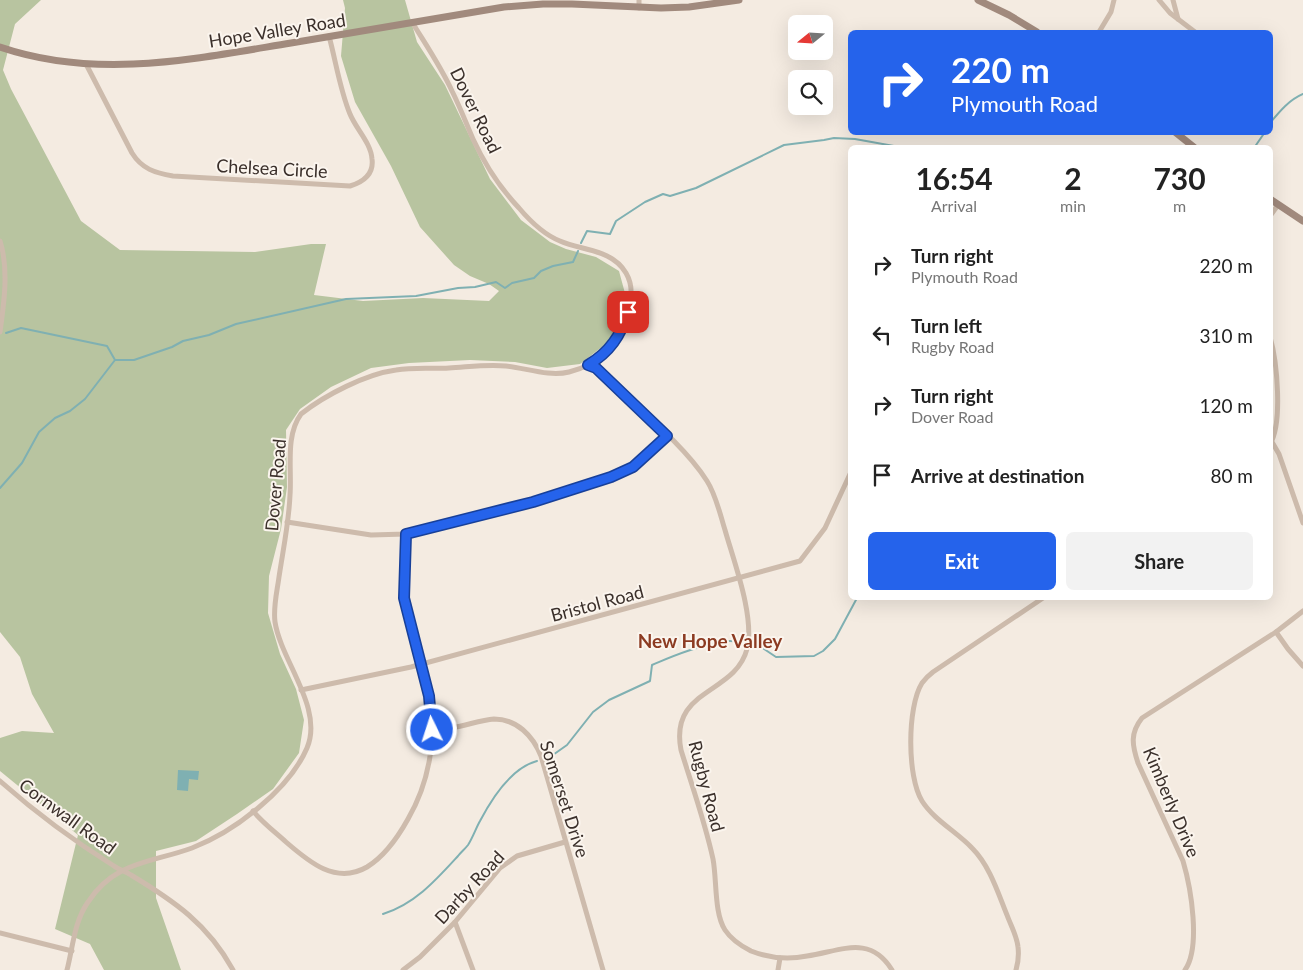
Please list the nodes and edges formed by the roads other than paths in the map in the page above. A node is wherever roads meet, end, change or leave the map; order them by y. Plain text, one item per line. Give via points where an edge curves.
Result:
1 (739, 0) edge
2 (978, 0) edge
3 (1114, 0) edge
4 (1159, 0) edge
5 (1173, 0) edge
6 (639, 4) edge
7 (1178, 20) junction
8 (412, 22) junction
9 (1034, 30) edge
10 (1100, 30) edge
11 (1192, 30) edge
12 (329, 36) junction
13 (0, 47) edge
14 (86, 64) junction
15 (1179, 135) edge
16 (1191, 145) edge
17 (1273, 201) edge
18 (1278, 205) junction
19 (1273, 212) edge
20 (1303, 221) edge
21 (0, 241) edge
22 (0, 332) edge
23 (1273, 355) edge
24 (588, 365) junction
25 (667, 436) junction
26 (1273, 438) edge
27 (1273, 446) edge
28 (848, 478) edge
29 (288, 522) junction
30 (1303, 523) edge
31 (406, 534) junction
32 (739, 578) junction
33 (1040, 600) edge
34 (1303, 611) edge
35 (1276, 632) junction
36 (421, 664) junction
37 (1303, 666) edge
38 (301, 690) junction
39 (432, 730) junction
40 (0, 781) edge
41 (253, 811) junction
42 (565, 842) junction
43 (122, 870) junction
44 (455, 922) junction
45 (0, 933) edge
46 (72, 952) junction
47 (780, 958) junction
48 (67, 970) edge
49 (233, 970) edge
50 (404, 970) edge
51 (473, 970) edge
52 (603, 970) edge
53 (778, 970) edge
54 (892, 970) edge
55 (1016, 970) edge
56 (1185, 970) edge

1 - 6 main road, Hope Valley Road via 689,7
2 - 9 main road
3 - 10 street
4 - 7 street
5 - 7 street
6 - 8 main road, Hope Valley Road via 529,4
7 - 11 street
8 - 12 main road, Hope Valley Road
8 - 24 street, Dover Road via 447,80 472,137 500,186 535,224 553,237 566,244 595,250 626,273 632,295 621,332 610,348
12 - 14 main road, Hope Valley Road via 180,61
12 - 14 street, Chelsea Circle via 347,107 372,159 365,179 350,186 173,176 152,171 140,164 132,153
13 - 14 main road, Hope Valley Road
15 - 16 main road
17 - 18 main road
18 - 19 street
18 - 20 main road
21 - 22 street via 5,274
23 - 26 street via 1278,384
24 - 25 street, Rugby Road via 596,368
24 - 29 street, Dover Road via 557,374 488,365 396,370 337,391 301,414 293,428
25 - 31 street via 633,467 611,477 533,502
25 - 32 street, Rugby Road via 687,455 711,489
27 - 30 street via 1279,454
28 - 32 street, Bristol Road via 825,528 800,561
29 - 31 street via 371,535
29 - 38 street, Dover Road via 275,602 275,623
31 - 36 street via 404,598
32 - 36 street, Bristol Road
32 - 47 street, Rugby Road via 749,632 744,657 729,675 689,706 682,718 679,739 713,858 723,927 744,948
33 - 55 street via 933,672 921,684 911,718 913,770 919,794 926,806 982,860 1017,940
34 - 35 street, Kimberly Drive
35 - 37 street
35 - 56 street, Kimberly Drive via 1142,718 1133,731 1133,749 1187,875 1193,948
36 - 38 street, Bristol Road
36 - 39 street via 429,696
38 - 41 street, Dover Road via 309,717 307,748 281,787
39 - 41 street via 427,772 419,799 390,847 363,869 334,873 313,865
39 - 42 street, Somerset Drive via 494,719 524,730 541,756
40 - 43 street, Cornwall Road via 57,826
41 - 43 street, Dover Road via 203,843 138,862
42 - 44 street, Darby Road via 513,859 496,873
42 - 52 street, Somerset Drive
43 - 46 street, Dover Road via 100,887 85,906 76,927
43 - 49 street, Cornwall Road via 186,911 213,940
44 - 50 street, Darby Road
44 - 51 street
45 - 46 street
46 - 48 street, Dover Road
47 - 53 street
47 - 54 street, Rugby Road via 862,947 878,953

